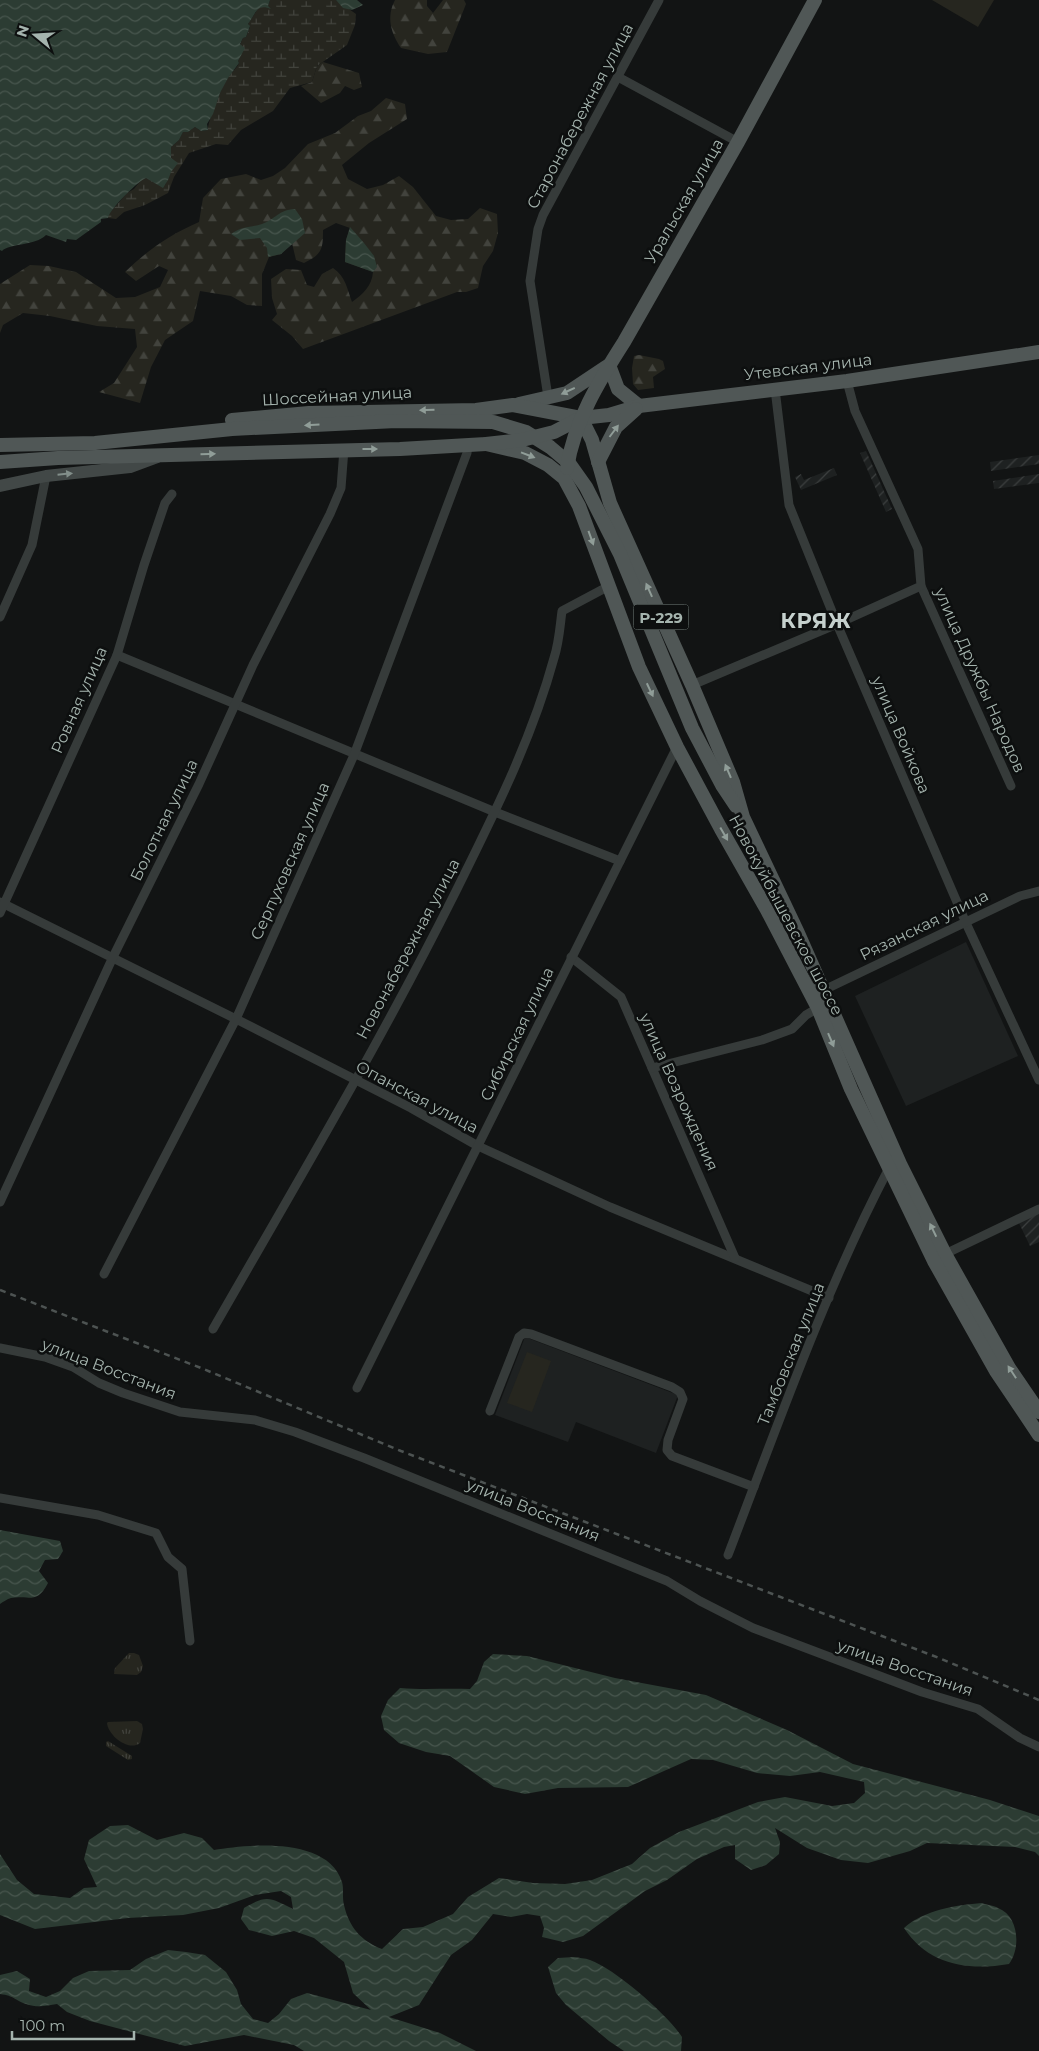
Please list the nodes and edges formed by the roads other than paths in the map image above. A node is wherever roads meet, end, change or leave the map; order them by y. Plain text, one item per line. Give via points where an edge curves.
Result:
1 (659, 0) edge
2 (815, 0) edge
3 (618, 77) junction
4 (738, 142) junction
5 (1037, 354) edge
6 (609, 366) junction
7 (848, 381) junction
8 (775, 389) junction
9 (548, 397) junction
10 (513, 405) junction
11 (639, 406) junction
12 (476, 410) junction
13 (581, 418) junction
14 (396, 421) joint
15 (95, 443) junction
16 (486, 444) junction
17 (0, 445) edge
18 (470, 445) junction
19 (344, 449) junction
20 (159, 456) junction
21 (0, 462) edge
22 (598, 462) junction
23 (46, 476) junction
24 (564, 478) junction
25 (0, 486) edge
26 (172, 494) dead end
27 (608, 497) junction
28 (579, 506) junction
29 (609, 586) junction
30 (921, 586) junction
31 (0, 618) edge
32 (837, 624) junction
33 (117, 656) junction
34 (692, 685) junction
35 (234, 706) junction
36 (677, 747) junction
37 (354, 755) junction
38 (1011, 786) dead end
39 (495, 812) junction
40 (743, 817) junction
41 (620, 861) junction
42 (1039, 891) edge
43 (2, 903) edge
44 (0, 914) edge
45 (966, 923) junction
46 (113, 957) junction
47 (571, 957) junction
48 (824, 990) junction
49 (818, 1008) junction
50 (236, 1019) junction
51 (652, 1068) junction
52 (1039, 1080) edge
53 (355, 1081) junction
54 (478, 1146) junction
55 (889, 1168) junction
56 (0, 1202) edge
57 (1039, 1209) edge
58 (945, 1254) junction
59 (735, 1258) junction
60 (104, 1274) dead end
61 (829, 1298) junction
62 (213, 1329) dead end
63 (0, 1348) edge
64 (356, 1388) dead end
65 (490, 1412) dead end
66 (1039, 1412) edge
67 (1039, 1434) edge
68 (754, 1487) junction
69 (0, 1498) edge
70 (728, 1555) dead end
71 (190, 1641) dead end
72 (1039, 1747) edge

1 - 3 street, Старонабережная улица
2 - 4 main road, Уральская улица
3 - 4 street
3 - 9 street, Старонабережная улица via 538,229 530,282
4 - 6 main road, Уральская улица
5 - 7 main road, Утевская улица
6 -> 9 main road via 567,393
6 - 11 main road via 618,389
6 - 13 main road, Уральская улица
7 - 8 main road, Утевская улица
7 - 30 street, улица Дружбы Народов via 855,411 918,549
8 - 11 main road, Утевская улица
8 - 32 street, улица Войкова via 788,501
9 - 10 main road
10 - 12 main road, Шоссейная улица
10 - 13 main road, Шоссейная улица
11 - 13 main road, Утевская улица via 609,416
22 -> 11 main road via 616,427
12 -> 15 main road, Шоссейная улица via 283,415 138,431
12 - 18 main road via 485,415 488,433 483,440
13 - 16 main road via 554,432
13 - 22 main road, Новокуйбышевское шоссе / Р-229
13 - 24 main road, Уральская улица via 570,447
14 -> 15 main road, Шоссейная улица via 232,429
14 - 40 main road, Новокуйбышевское шоссе via 492,422 526,432 569,463 586,487 620,554 692,728 722,786
15 - 17 main road, Шоссейная улица
16 - 18 main road
16 -> 24 main road, Новокуйбышевское шоссе via 535,457
19 -> 18 main road
18 - 37 street, Серпуховская улица
20 -> 19 main road
19 - 35 street, Болотная улица via 341,488 330,514
20 - 21 main road
23 -> 20 main road via 130,467
22 - 27 main road, Новокуйбышевское шоссе / Р-229
23 - 25 main road
23 - 31 street via 32,545
24 - 28 main road, Новокуйбышевское шоссе
26 - 33 street, Ровная улица via 165,503
27 - 28 main road via 601,494 589,496
34 -> 27 main road, Новокуйбышевское шоссе / Р-229
28 -> 29 main road, Новокуйбышевское шоссе
29 -> 36 main road, Новокуйбышевское шоссе via 639,666
29 - 39 street, Новонабережная улица via 562,611 555,657 523,752
30 - 32 street, улица Дружбы Народов
30 - 38 street, улица Дружбы Народов
32 - 34 street, улица Дружбы Народов
32 - 45 street, улица Войкова
33 - 35 street
33 - 43 street, Ровная улица
40 -> 34 main road, Новокуйбышевское шоссе / Р-229
35 - 37 street
35 - 46 street, Болотная улица
36 - 41 street, Сибирская улица
36 -> 49 main road, Новокуйбышевское шоссе
37 - 39 street
37 - 50 street, Серпуховская улица
39 - 41 street
39 - 53 street, Новонабережная улица via 432,939
40 - 48 main road, Новокуйбышевское шоссе
41 - 47 street, Сибирская улица
42 - 45 street, Рязанская улица via 1020,896
43 - 44 street, Ровная улица
43 - 46 street, Опанская улица
45 - 48 street, Рязанская улица
45 - 52 street, улица Войкова
46 - 50 street, Опанская улица
46 - 56 street, Болотная улица
47 - 51 street, улица Возрождения via 621,997
47 - 54 street, Сибирская улица
58 -> 48 main road, Новокуйбышевское шоссе via 901,1166
49 - 51 street via 792,1029 762,1040
49 -> 55 main road, Новокуйбышевское шоссе
50 - 53 street, Опанская улица
50 - 60 street, Серпуховская улица
51 - 59 street, улица Возрождения
53 - 54 street, Опанская улица
53 - 62 street, Новонабережная улица
54 - 59 street, Опанская улица via 610,1207
54 - 64 street, Сибирская улица
55 - 61 street, Тамбовская улица
55 - 67 main road, Новокуйбышевское шоссе via 934,1261 991,1362
57 - 58 street
66 -> 58 main road, Новокуйбышевское шоссе via 1009,1368
59 - 61 street, Опанская улица
61 - 68 street, Тамбовская улица
63 - 72 street, улица Восстания via 45,1357 73,1367 123,1393 180,1412 264,1422 364,1458 667,1581 753,1628 922,1692 978,1709
65 - 68 street via 519,1337 524,1333 531,1334 680,1392 682,1399 668,1440 672,1456
68 - 70 street, Тамбовская улица
69 - 71 street via 98,1515 156,1533 168,1557 182,1569

